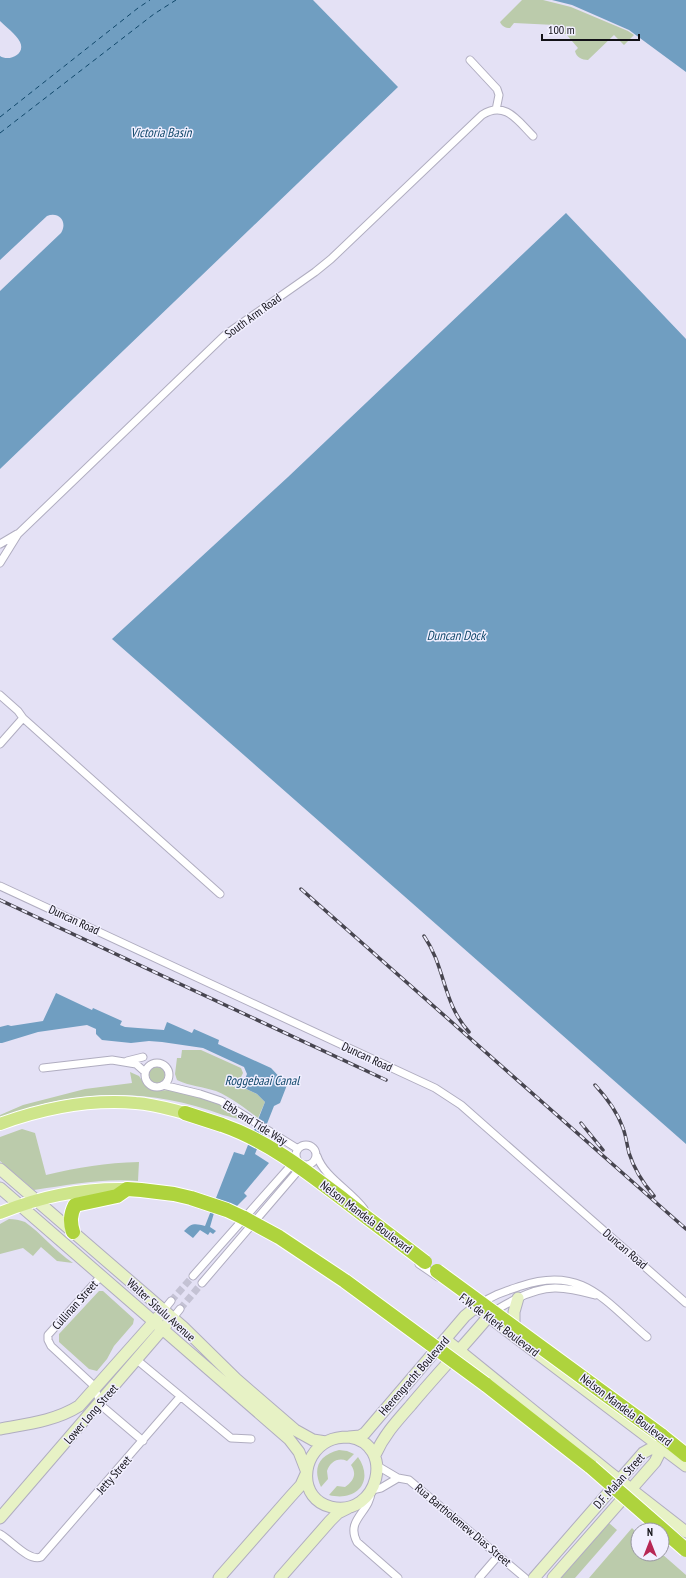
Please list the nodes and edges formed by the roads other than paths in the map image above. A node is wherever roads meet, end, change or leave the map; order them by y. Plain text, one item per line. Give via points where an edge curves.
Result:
1 (470, 60) dead end
2 (496, 110) junction
3 (533, 136) dead end
4 (18, 534) junction
5 (0, 545) edge
6 (5, 554) junction
7 (0, 563) edge
8 (0, 695) edge
9 (23, 718) junction
10 (0, 744) edge
11 (0, 886) edge
12 (220, 894) dead end
13 (143, 1057) junction
14 (122, 1061) junction
15 (154, 1064) junction
16 (43, 1068) dead end
17 (146, 1071) junction
18 (169, 1076) junction
19 (163, 1085) junction
20 (189, 1091) junction
21 (185, 1112) joint
22 (0, 1124) edge
23 (298, 1149) junction
24 (316, 1156) junction
25 (296, 1159) junction
26 (310, 1165) junction
27 (0, 1169) edge
28 (326, 1171) junction
29 (0, 1188) edge
30 (129, 1189) junction
31 (36, 1200) junction
32 (20, 1205) junction
33 (0, 1213) edge
34 (73, 1232) junction
35 (101, 1276) junction
36 (193, 1276) tunnel mouth
37 (202, 1283) tunnel mouth
38 (599, 1296) junction
39 (518, 1298) junction
40 (171, 1301) tunnel mouth
41 (686, 1303) edge
42 (476, 1307) junction
43 (180, 1309) tunnel mouth
44 (163, 1311) junction
45 (488, 1317) junction
46 (172, 1319) junction
47 (154, 1322) junction
48 (163, 1330) junction
49 (647, 1337) dead end
50 (516, 1338) junction
51 (445, 1339) junction
52 (459, 1350) junction
53 (137, 1360) junction
54 (96, 1389) junction
55 (180, 1397) junction
56 (100, 1402) junction
57 (371, 1427) junction
58 (0, 1428) edge
59 (349, 1437) junction
60 (308, 1438) junction
61 (251, 1439) dead end
62 (661, 1441) junction
63 (143, 1442) junction
64 (326, 1442) junction
65 (686, 1451) edge
66 (686, 1455) edge
67 (375, 1460) junction
68 (686, 1466) edge
69 (591, 1467) junction
70 (306, 1472) junction
71 (398, 1478) junction
72 (620, 1480) junction
73 (631, 1489) junction
74 (372, 1491) junction
75 (350, 1507) junction
76 (2, 1512) edge
77 (686, 1532) edge
78 (0, 1534) edge
79 (686, 1539) edge
80 (686, 1550) edge
81 (498, 1556) junction
82 (219, 1578) edge
83 (280, 1578) edge
84 (398, 1578) edge
85 (479, 1578) edge
86 (525, 1578) edge
87 (534, 1578) edge
88 (553, 1578) edge

1 - 2 street via 497,89 499,95
2 - 3 street via 514,116
2 - 4 street, South Arm Road via 482,115 316,272 225,335
4 - 5 street, South Arm Road
4 - 6 street, South Arm Road
5 - 6 street
6 - 7 street, South Arm Road
8 - 9 street
9 - 10 street
9 - 12 street
11 - 41 street, Duncan Road via 435,1088 461,1105
13 - 14 street
13 - 15 street
13 - 17 street
14 - 16 street via 109,1060
14 - 17 street via 136,1064
15 - 17 street
15 - 18 street via 164,1066
17 - 19 street via 148,1083 155,1087
18 - 19 street
18 - 20 street, Ebb and Tide Way via 176,1085
19 - 20 street, Ebb and Tide Way
20 - 23 street, Ebb and Tide Way via 222,1101
21 - 22 main road, Nelson Mandela Boulevard via 136,1103 98,1102 63,1106
21 - 62 highway, Nelson Mandela Boulevard, bridge via 222,1124 268,1145
23 - 24 street via 302,1145 311,1146 316,1150
23 - 25 street
24 - 26 street
24 - 28 street, F.W. de Klerk Boulevard
25 - 26 street via 301,1164
25 - 36 street
26 - 28 street, F.W. de Klerk Boulevard
26 - 37 street via 297,1172
27 - 31 street, Walter Sisulu Avenue
28 - 42 street, F.W. de Klerk Boulevard via 354,1197 375,1229
29 - 32 street, Walter Sisulu Avenue
30 - 31 main road via 97,1189
30 - 34 highway via 117,1196 75,1205 70,1221
30 - 69 highway, bridge via 174,1194 208,1203 279,1237 345,1281
31 - 32 main road
31 - 34 street, Walter Sisulu Avenue
32 - 33 main road
32 - 35 street, Walter Sisulu Avenue
34 - 44 street, Walter Sisulu Avenue
35 - 47 street, Walter Sisulu Avenue
35 - 54 street, Cullinan Street via 48,1334 51,1346
38 - 39 street via 576,1290 552,1288 534,1290
38 - 42 street via 577,1283 547,1280 532,1282 500,1293
38 - 49 street
39 - 45 street
39 - 50 street via 513,1316
40 - 44 street
42 - 45 street, F.W. de Klerk Boulevard
42 - 51 street, Heerengracht Boulevard
43 - 46 street, Lower Long Street
44 - 46 street, Walter Sisulu Avenue
44 - 47 street
45 - 50 street, F.W. de Klerk Boulevard
45 - 52 street, Heerengracht Boulevard
46 - 48 street, Lower Long Street
46 - 60 street, Walter Sisulu Avenue via 236,1379 295,1430
47 - 48 street, Walter Sisulu Avenue
47 - 54 street
48 - 53 street, Lower Long Street
48 - 70 street, Walter Sisulu Avenue via 293,1443 300,1452
50 - 62 street, F.W. de Klerk Boulevard
51 - 52 street
51 - 57 street, Heerengracht Boulevard
52 - 67 street, Heerengracht Boulevard via 381,1440
52 - 72 street
53 - 55 street
53 - 56 street, Lower Long Street
54 - 56 street
54 - 58 street via 79,1406 62,1415
55 - 61 street via 231,1438
55 - 63 street, Jetty Street
56 - 63 street
56 - 76 street, Lower Long Street
57 - 59 street, Heerengracht Boulevard via 360,1436
57 - 60 street via 354,1432
59 - 64 street
59 - 67 street via 368,1445
60 - 64 street, Walter Sisulu Avenue
62 - 65 highway
62 - 66 highway, Nelson Mandela Boulevard
62 - 68 street, F.W. de Klerk Boulevard
62 - 72 street, D.F. Malan Street via 646,1451
62 - 73 street, D.F. Malan Street via 657,1459
63 - 78 street, Jetty Street via 41,1558 30,1556
64 - 70 street via 312,1456
67 - 71 street, Rua Bartholemew Dias Street
67 - 74 street via 376,1476
69 - 79 highway, bridge
69 - 80 highway, bridge
70 - 75 street via 309,1488 320,1501 331,1507
70 - 82 street via 301,1485
71 - 74 street
71 - 81 street, Rua Bartholemew Dias Street via 409,1480
72 - 73 street
72 - 87 street, D.F. Malan Street
73 - 77 street
73 - 88 street, D.F. Malan Street
74 - 75 street via 361,1502
74 - 84 street via 370,1501 359,1515 354,1536 357,1542
75 - 83 street via 333,1517
81 - 85 street
81 - 86 street, Rua Bartholemew Dias Street

